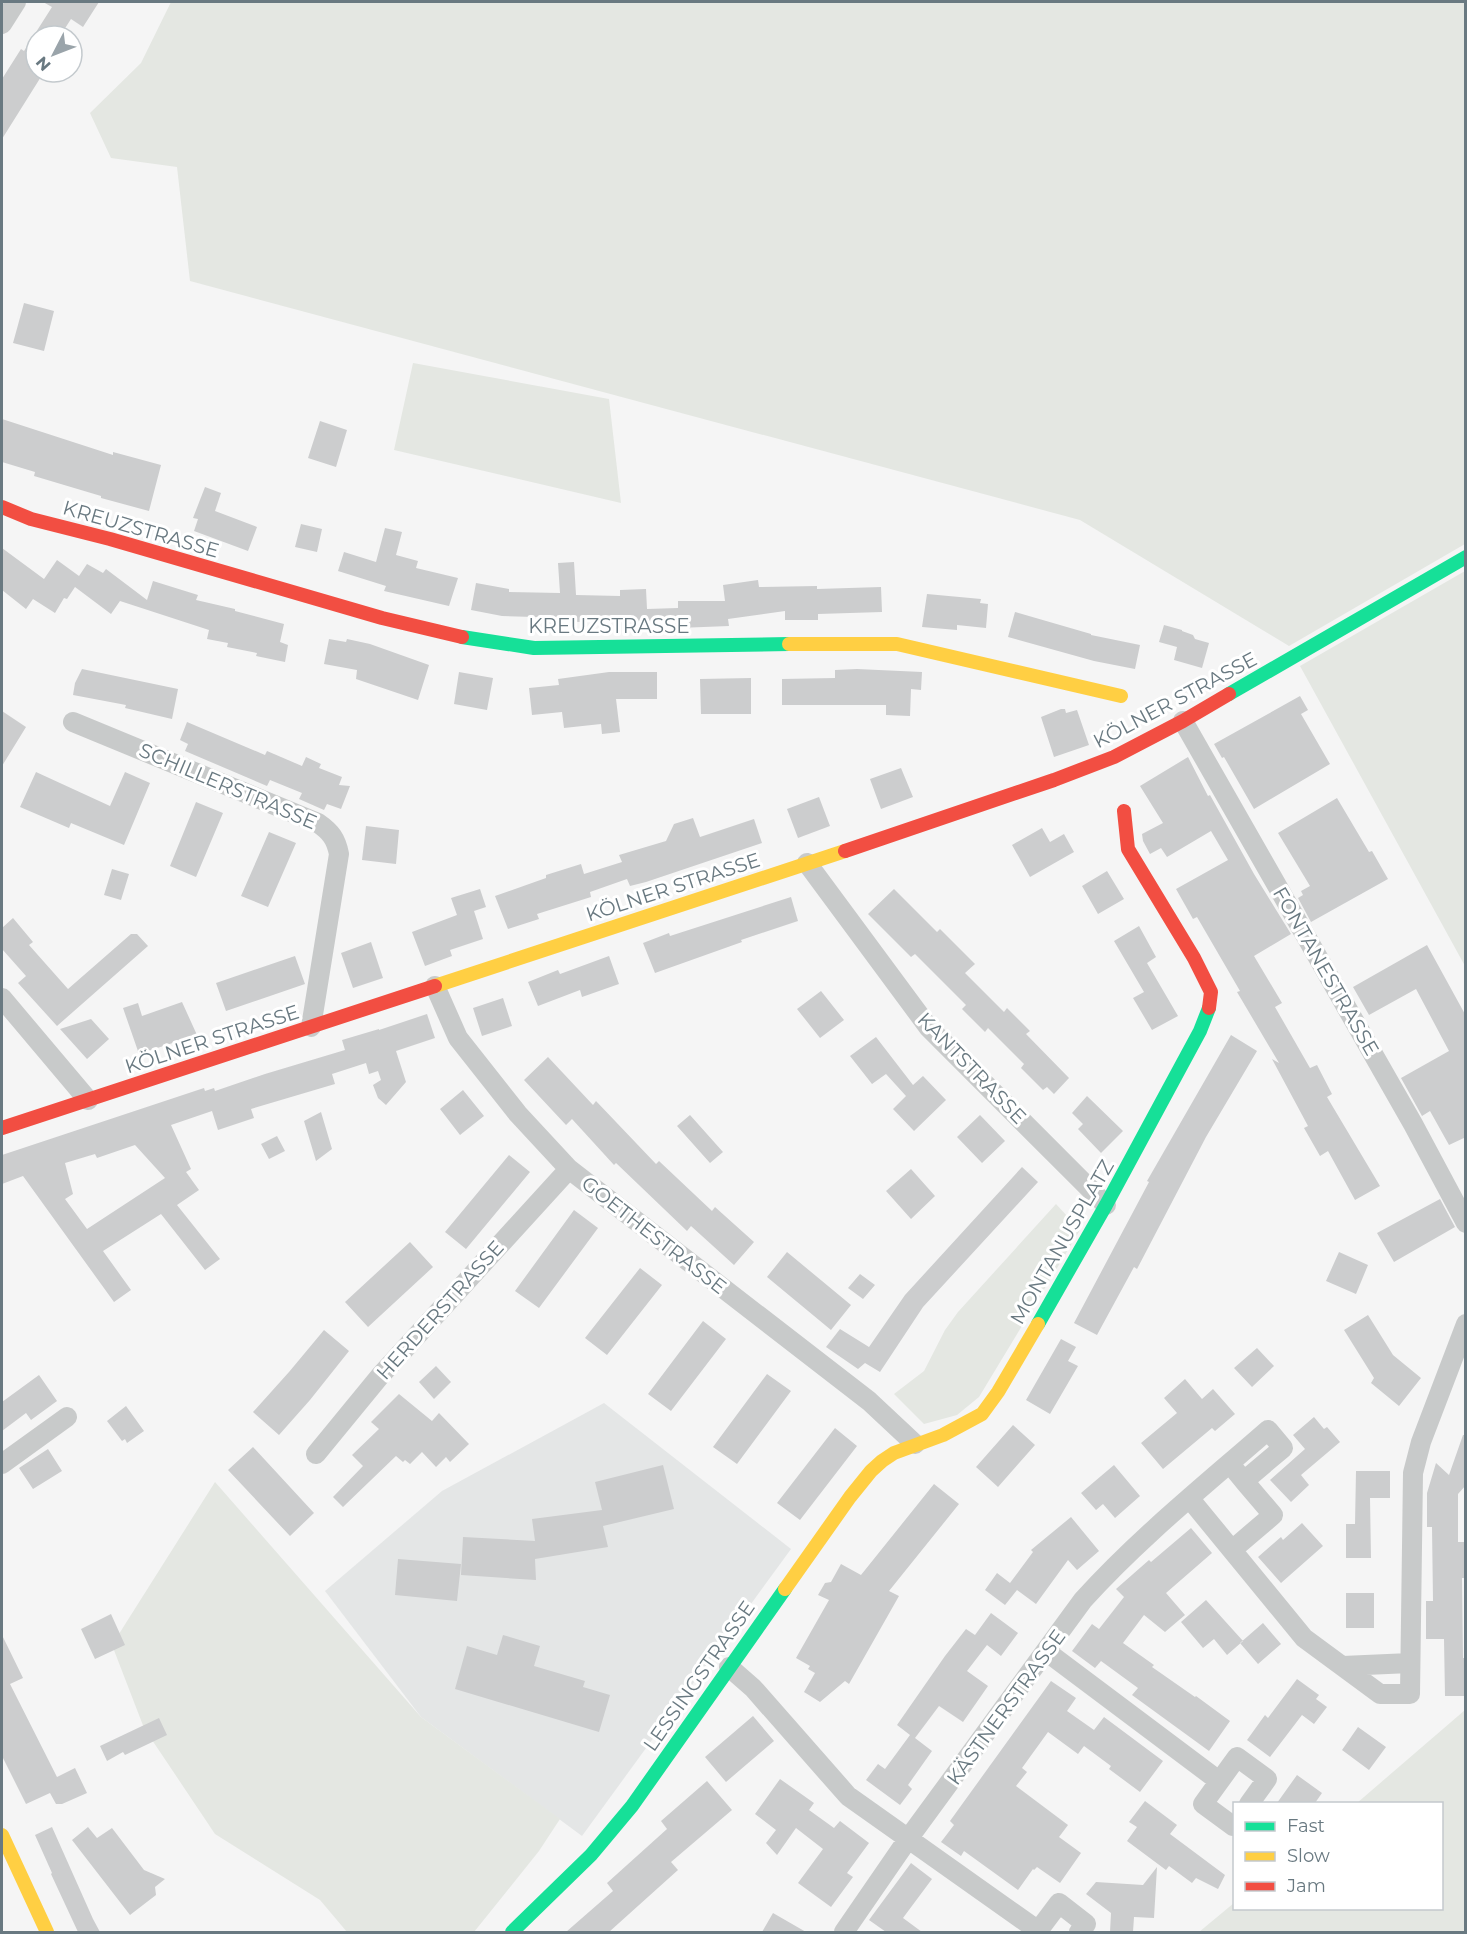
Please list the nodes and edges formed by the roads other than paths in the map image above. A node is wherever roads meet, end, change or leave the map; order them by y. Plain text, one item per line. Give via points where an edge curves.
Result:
1 (16, 2) edge
2 (2, 24) edge
3 (2, 507) edge
4 (1466, 557) edge
5 (1121, 696) dead end
6 (1183, 721) junction
7 (73, 722) dead end
8 (1124, 811) dead end
9 (807, 863) junction
10 (435, 986) junction
11 (2, 998) edge
12 (311, 1027) junction
13 (88, 1100) junction
14 (2, 1128) edge
15 (569, 1169) junction
16 (1107, 1205) junction
17 (1466, 1223) edge
18 (1466, 1324) edge
19 (67, 1417) dead end
20 (915, 1444) junction
21 (316, 1454) dead end
22 (2, 1464) edge
23 (1230, 1464) junction
24 (1244, 1481) junction
25 (1190, 1499) junction
26 (1232, 1550) junction
27 (1047, 1652) junction
28 (1410, 1663) junction
29 (1343, 1666) junction
30 (729, 1667) junction
31 (1219, 1781) junction
32 (1250, 1802) edge
33 (1233, 1826) edge
34 (2, 1835) edge
35 (908, 1839) junction
36 (47, 1932) edge
37 (512, 1932) edge
38 (844, 1932) edge
39 (1039, 1932) edge
40 (1079, 1932) edge

1 - 2 street
3 - 5 street, KREUZSTRASSE via 31,519 460,637 534,648 897,644
4 - 6 street, KÖLNER STRASSE
6 - 9 street, KÖLNER STRASSE via 1114,757 1054,780
6 - 17 street, FONTANESTRASSE
7 - 12 street, SCHILLERSTRASSE via 330,831 339,854
8 - 16 street, MONTANUSPLATZ via 1128,849 1211,992 1205,1021
9 - 10 street, KÖLNER STRASSE
9 - 16 street, KANTSTRASSE via 929,1028
10 - 12 street, KÖLNER STRASSE
10 - 15 street, GOETHESTRASSE via 458,1038
11 - 13 street
12 - 13 street, KÖLNER STRASSE
13 - 14 street, KÖLNER STRASSE
15 - 20 street, GOETHESTRASSE via 870,1401
15 - 21 street, HERDERSTRASSE via 380,1376
16 - 20 street, MONTANUSPLATZ via 982,1414 943,1435
18 - 28 street via 1413,1473
19 - 22 street
20 - 30 street, LESSINGSTRASSE via 882,1461 861,1483
23 - 24 street
23 - 24 street, KÄSTNERSTRASSE via 1268,1430 1283,1448
23 - 25 street, KÄSTNERSTRASSE
24 - 26 street via 1273,1515
25 - 26 street
25 - 27 street, KÄSTNERSTRASSE via 1113,1567 1083,1600
26 - 29 street via 1304,1638
27 - 31 street
27 - 35 street, KÄSTNERSTRASSE
28 - 29 street
28 - 29 street via 1410,1694 1380,1694
30 - 35 street via 753,1688 848,1796
30 - 37 street, LESSINGSTRASSE via 632,1806 591,1855
31 - 32 street via 1237,1757 1267,1779
31 - 33 street via 1203,1804
34 - 36 street
35 - 38 street, KÄSTNERSTRASSE
35 - 39 street
39 - 40 street via 1059,1903 1086,1924

